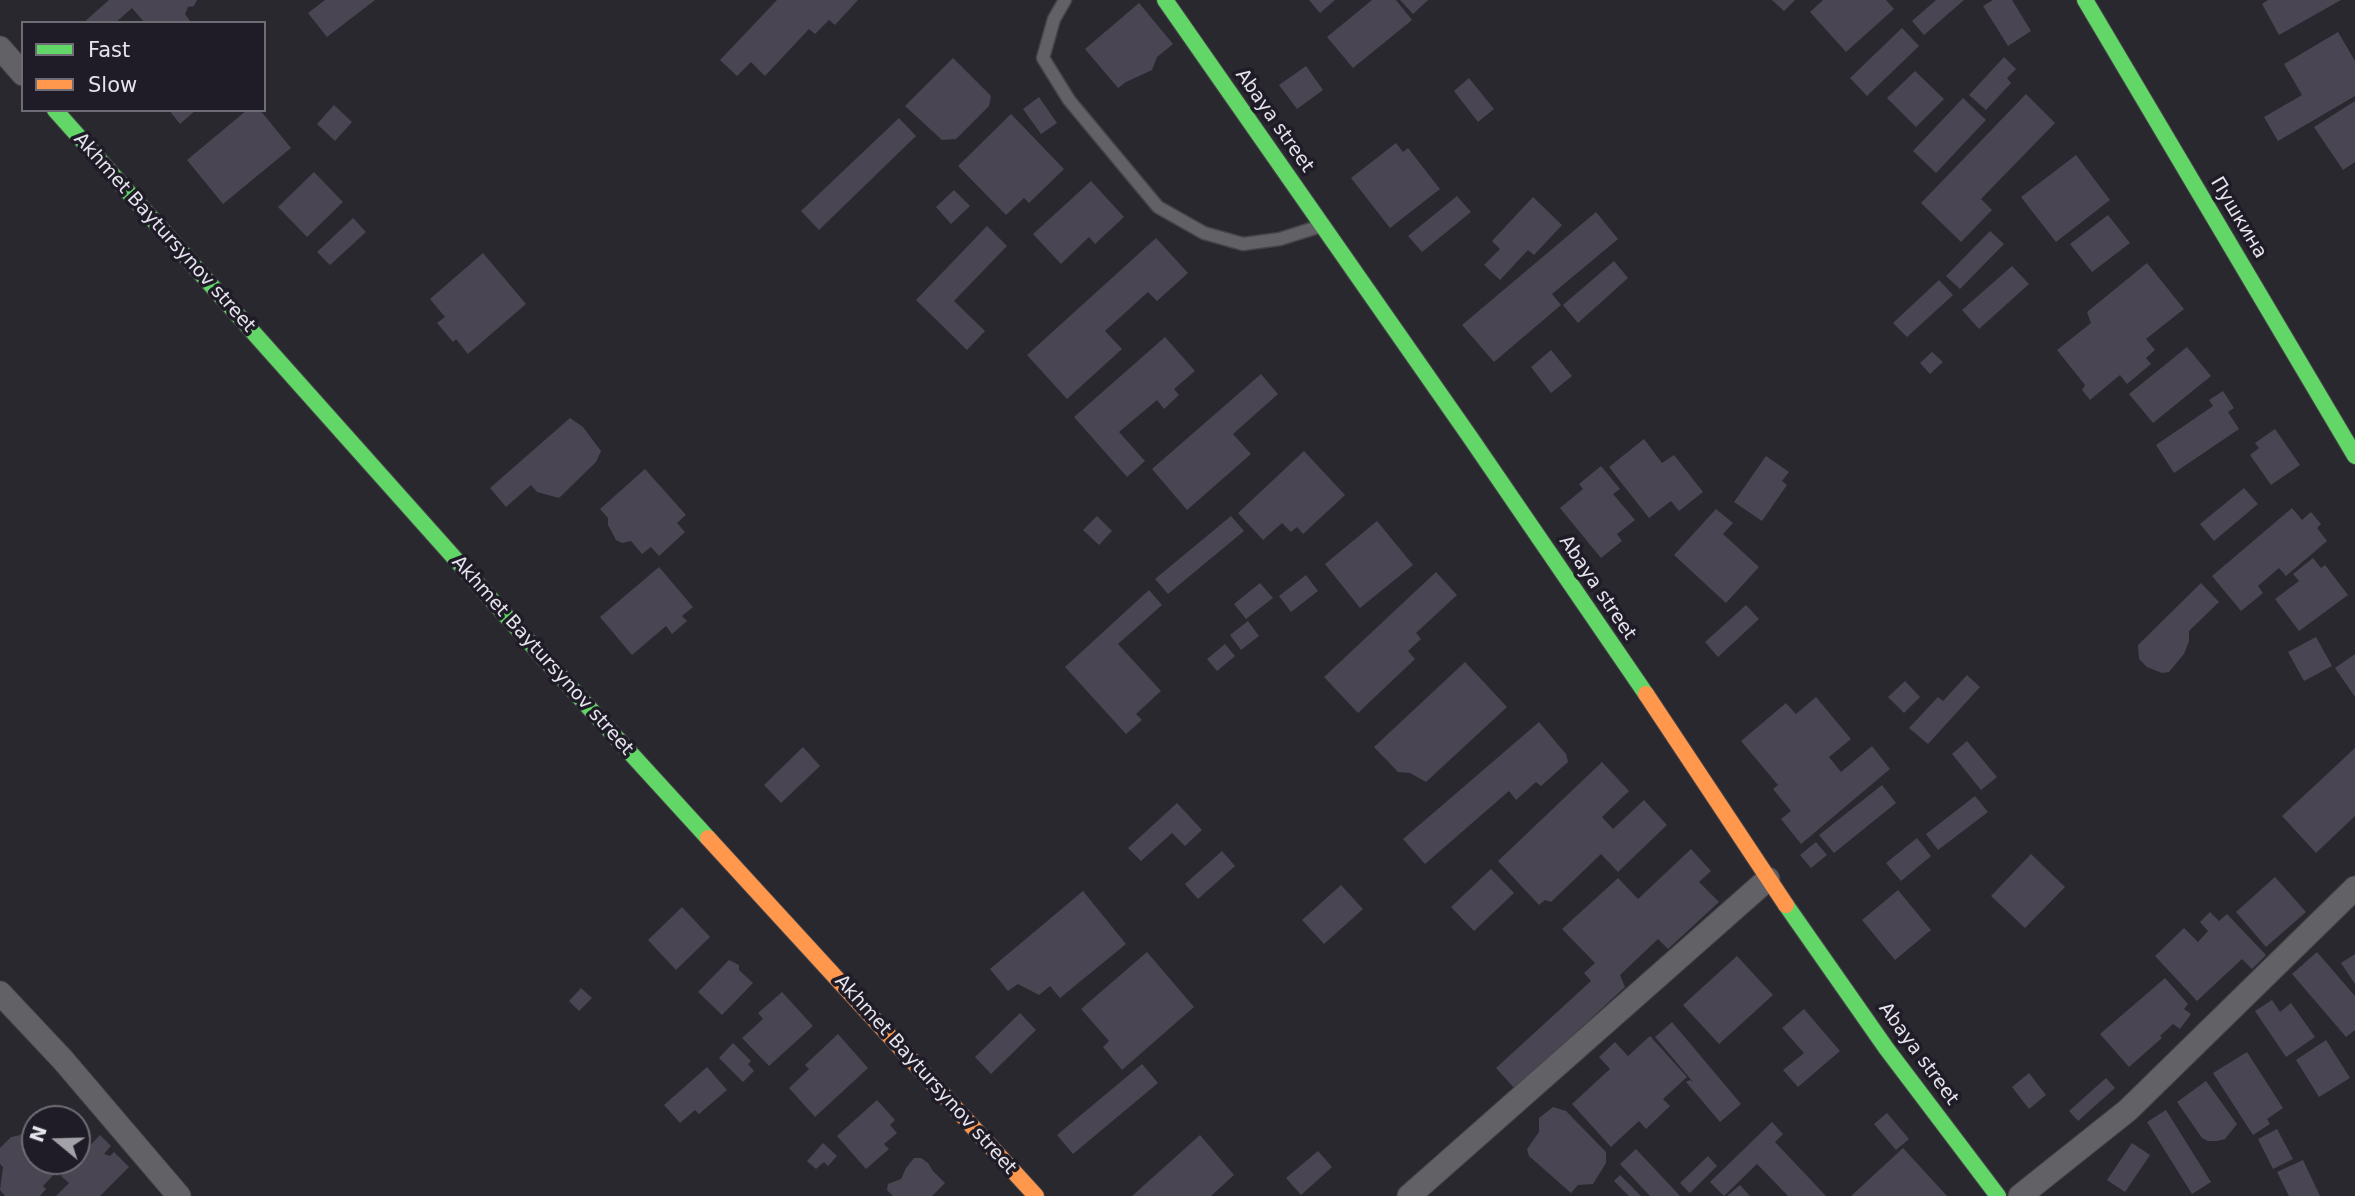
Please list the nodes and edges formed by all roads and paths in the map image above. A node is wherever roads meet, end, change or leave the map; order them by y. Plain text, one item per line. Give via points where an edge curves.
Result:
1 (1065, 0) edge
2 (1165, 0) edge
3 (2085, 0) edge
4 (0, 48) edge
5 (21, 72) edge
6 (57, 112) edge
7 (1321, 226) junction
8 (2355, 456) edge
9 (1768, 879) junction
10 (2355, 888) edge
11 (0, 993) edge
12 (179, 1196) edge
13 (1036, 1196) edge
14 (1409, 1196) edge
15 (1998, 1196) edge
16 (2020, 1196) edge

1 - 7 lane via 1054,19 1043,58 1069,100 1158,207 1204,233 1243,244
2 - 7 street, Abaya street
3 - 8 street, Пушкина
4 - 5 street
6 - 13 street, Akhmet Baytursynov street via 540,654
7 - 9 street, Abaya street via 1470,437
9 - 14 street
9 - 15 street, Abaya street via 1886,1048
10 - 16 street via 2128,1110
11 - 12 street

